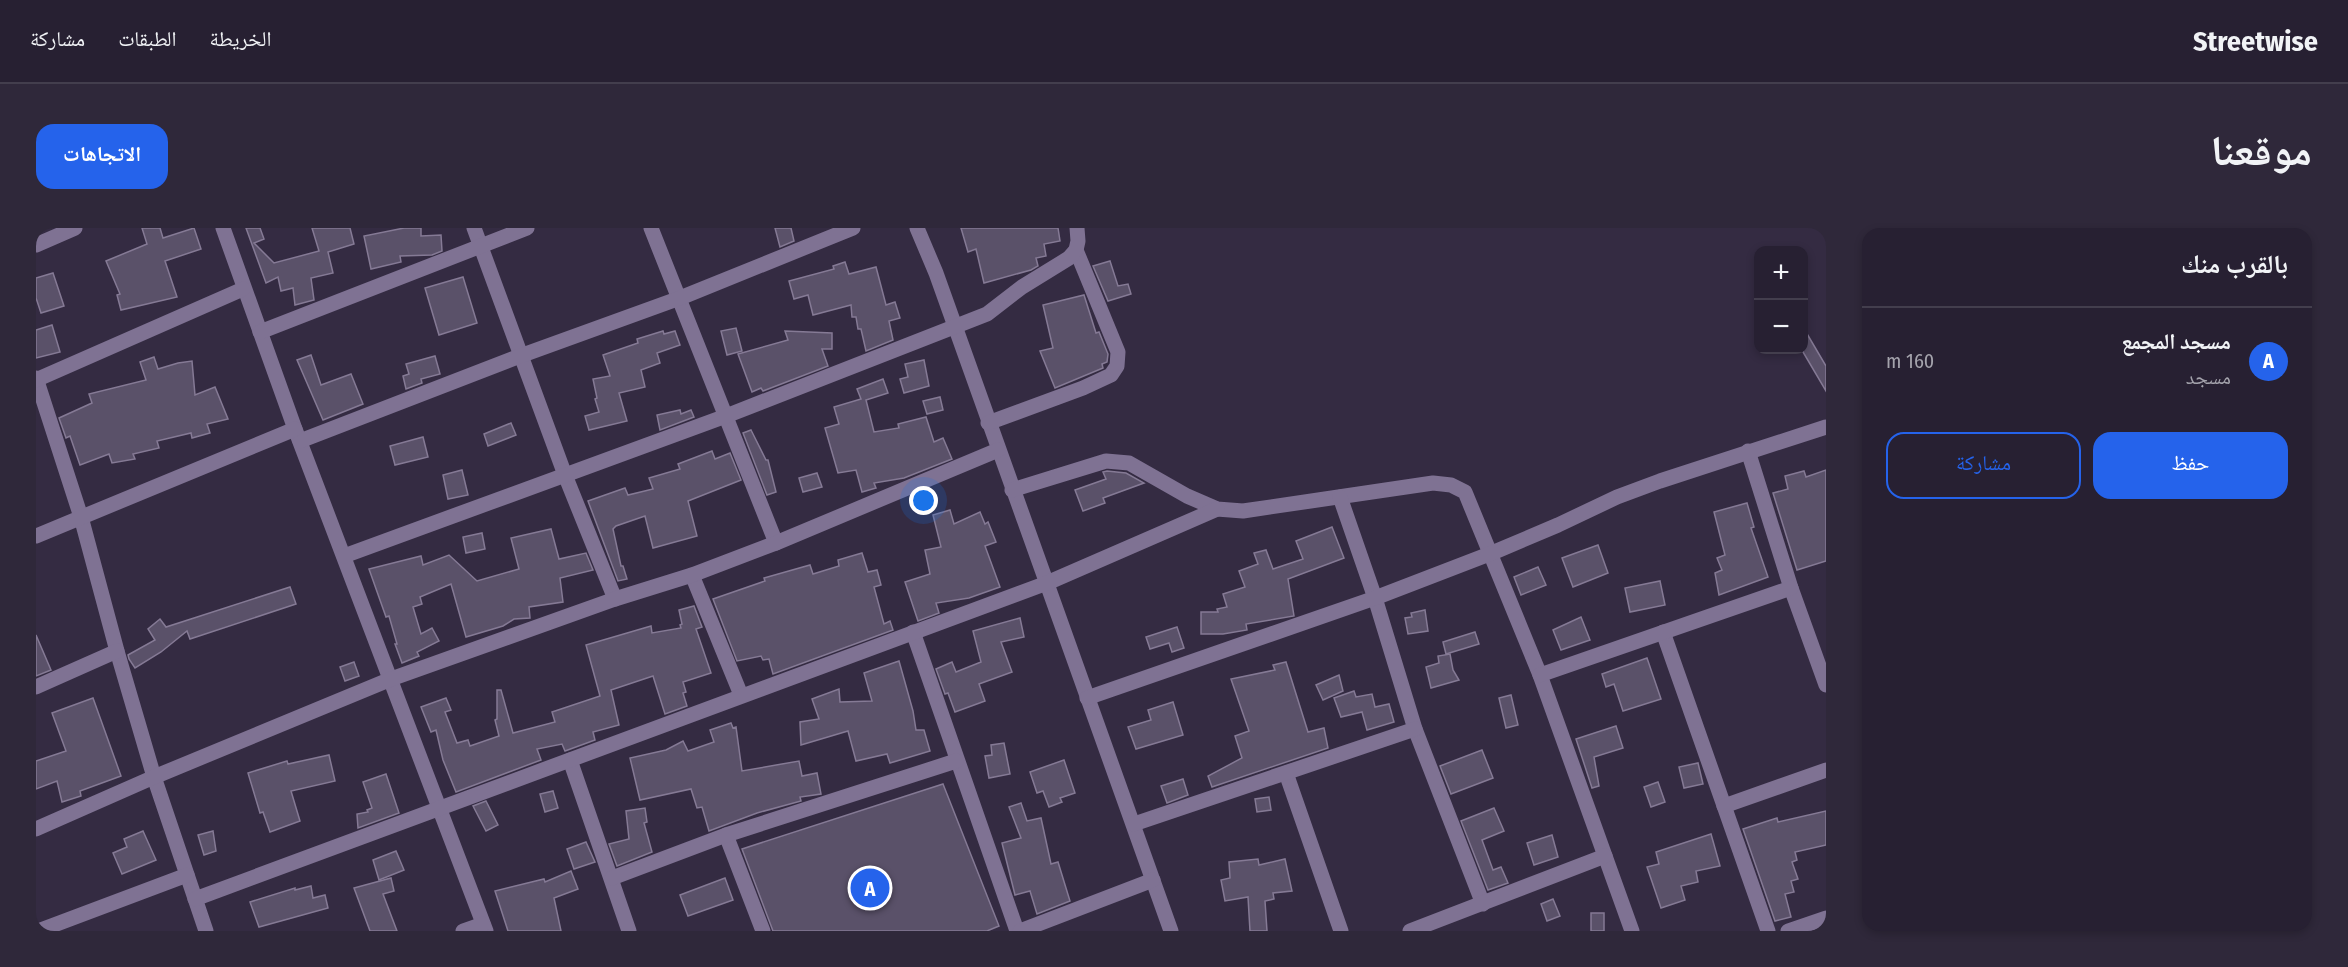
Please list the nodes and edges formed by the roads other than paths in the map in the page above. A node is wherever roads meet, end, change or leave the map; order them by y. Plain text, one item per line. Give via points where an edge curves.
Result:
1 (75, 228) edge
2 (223, 228) edge
3 (474, 228) edge
4 (527, 228) edge
5 (651, 228) edge
6 (853, 228) edge
7 (917, 228) edge
8 (1077, 228) edge
9 (36, 245) edge
10 (480, 246) junction
11 (1076, 250) junction
12 (243, 289) junction
13 (680, 298) junction
14 (954, 326) junction
15 (260, 332) junction
16 (520, 356) junction
17 (36, 379) edge
18 (726, 416) junction
19 (988, 423) junction
20 (1826, 427) edge
21 (298, 435) junction
22 (998, 450) junction
23 (1748, 452) junction
24 (565, 475) junction
25 (1012, 490) junction
26 (1340, 497) junction
27 (1217, 510) junction
28 (81, 517) junction
29 (36, 536) edge
30 (776, 543) junction
31 (1492, 553) junction
32 (344, 556) junction
33 (692, 575) junction
34 (1047, 584) junction
35 (1791, 588) junction
36 (1375, 598) junction
37 (615, 600) junction
38 (913, 632) junction
39 (1663, 632) junction
40 (117, 651) junction
41 (1540, 675) junction
42 (391, 679) junction
43 (1826, 685) edge
44 (36, 687) edge
45 (741, 695) junction
46 (1087, 698) junction
47 (1415, 729) junction
48 (570, 760) junction
49 (956, 761) junction
50 (1826, 770) edge
51 (1286, 773) junction
52 (154, 777) junction
53 (1724, 806) junction
54 (440, 809) junction
55 (1134, 824) junction
56 (36, 829) edge
57 (726, 835) junction
58 (1605, 856) junction
59 (187, 875) junction
60 (612, 878) junction
61 (1153, 880) junction
62 (195, 899) junction
63 (1483, 904) junction
64 (1826, 918) edge
65 (484, 927) edge
66 (38, 931) edge
67 (206, 931) edge
68 (463, 931) edge
69 (629, 931) edge
70 (763, 931) edge
71 (1018, 931) edge
72 (1171, 931) edge
73 (1341, 931) edge
74 (1410, 931) edge
75 (1632, 931) edge
76 (1768, 931) edge
77 (1788, 931) edge

1 - 9 street
2 - 12 street
3 - 10 street
4 - 10 street
5 - 13 street
6 - 13 street
7 - 14 street
8 - 11 street
10 - 15 street
10 - 16 street
11 - 14 street via 987,314
11 - 19 street via 1118,352 1117,366 1111,375 1083,388
12 - 15 street
12 - 17 street
13 - 16 street
13 - 18 street
14 - 18 street
14 - 19 street
15 - 21 street
16 - 21 street
16 - 24 street
17 - 28 street
18 - 24 street
18 - 30 street
19 - 22 street
20 - 23 street
21 - 28 street
21 - 32 street
22 - 25 street
22 - 30 street
23 - 31 street via 1617,497
23 - 35 street
24 - 32 street
24 - 37 street
25 - 27 street via 1106,461 1129,463
25 - 34 street
26 - 27 street via 1243,511
26 - 31 street via 1433,483 1451,485 1465,492
26 - 36 street
27 - 34 street
28 - 29 street
28 - 40 street
30 - 33 street
31 - 36 street
31 - 41 street
32 - 42 street
33 - 37 street
33 - 45 street
34 - 38 street
34 - 46 street
35 - 39 street
35 - 43 street
36 - 46 street
36 - 47 street
37 - 42 street
38 - 45 street
38 - 49 street
39 - 41 street
39 - 53 street
40 - 44 street
40 - 52 street
41 - 58 street
42 - 52 street
42 - 54 street
45 - 48 street
46 - 55 street
47 - 51 street
47 - 63 street
48 - 54 street
48 - 60 street
49 - 57 street
49 - 71 street
50 - 53 street
51 - 55 street
51 - 73 street
52 - 56 street
52 - 59 street
53 - 76 street
54 - 62 street
54 - 65 street
55 - 61 street
57 - 60 street
57 - 70 street
58 - 63 street
58 - 75 street
59 - 62 street
59 - 66 street
60 - 69 street
61 - 71 street
61 - 72 street
62 - 67 street
63 - 74 street
64 - 77 street
65 - 68 street

